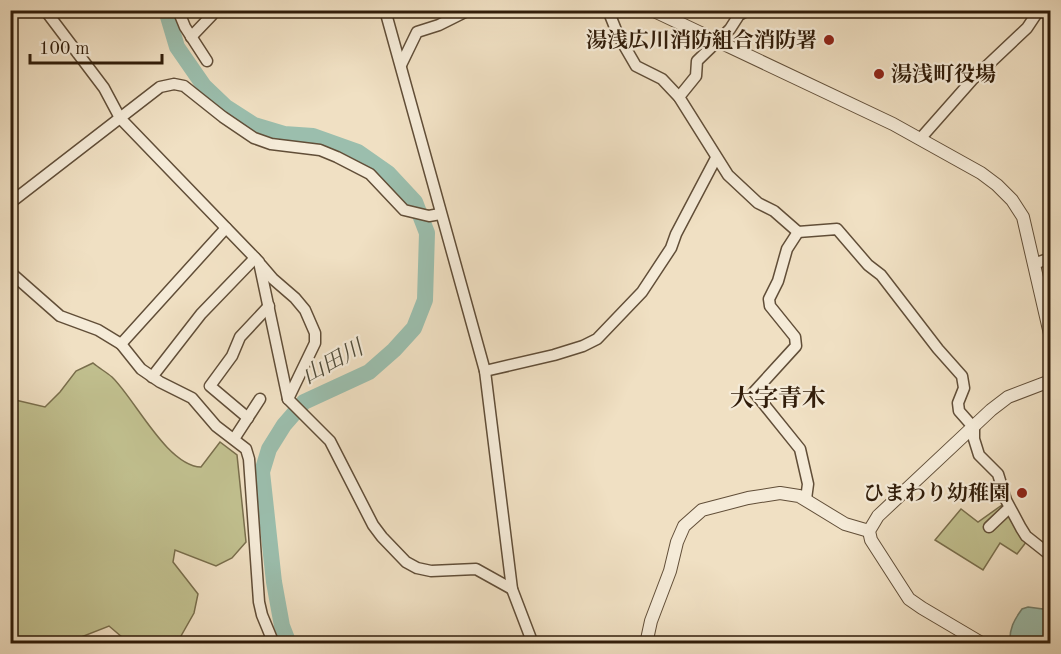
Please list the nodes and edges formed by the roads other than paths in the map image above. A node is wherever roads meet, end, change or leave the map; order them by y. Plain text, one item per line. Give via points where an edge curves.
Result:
1 (45, 10) edge
2 (178, 10) edge
3 (213, 10) edge
4 (385, 10) edge
5 (608, 10) edge
6 (652, 10) edge
7 (1039, 10) edge
8 (465, 12) edge
9 (742, 12) edge
10 (191, 36) junction
11 (716, 41) junction
12 (207, 61) dead end
13 (401, 65) junction
14 (679, 97) junction
15 (120, 118) junction
16 (920, 140) junction
17 (716, 158) junction
18 (10, 203) edge
19 (440, 214) junction
20 (226, 228) junction
21 (798, 232) junction
22 (1050, 258) edge
23 (257, 260) junction
24 (1034, 264) junction
25 (10, 272) edge
26 (268, 306) junction
27 (1050, 334) edge
28 (121, 344) junction
29 (485, 371) junction
30 (152, 376) junction
31 (1050, 381) edge
32 (260, 399) dead end
33 (289, 400) junction
34 (248, 418) junction
35 (974, 428) junction
36 (234, 439) junction
37 (806, 499) junction
38 (1009, 508) junction
39 (989, 527) dead end
40 (869, 531) junction
41 (1050, 555) edge
42 (512, 589) junction
43 (274, 644) edge
44 (533, 644) edge
45 (646, 644) edge
46 (983, 644) edge

1 - 15 street via 104,88
2 - 10 street
3 - 10 street
4 - 13 street
5 - 14 street via 636,66 662,79
6 - 11 street
7 - 16 street via 1028,28 973,79
8 - 13 street via 417,32
9 - 11 street
10 - 12 street
11 - 14 street via 697,61 696,76
11 - 16 street via 837,96
13 - 19 street
14 - 17 street
15 - 18 street
15 - 19 street via 160,87 184,86 254,138 320,150 370,174 404,210 429,216
15 - 20 street
16 - 24 street via 981,173 1006,192 1023,218
17 - 21 street via 758,203
17 - 29 street via 671,248 648,283 597,339 554,355
19 - 29 street
20 - 23 street
20 - 28 street
21 - 35 street via 837,229 881,275 962,376 964,388 959,411
21 - 37 street via 787,249 769,299 770,306 795,337 796,346 754,392 800,449 808,484
22 - 24 street
23 - 26 street
23 - 30 street via 201,314
23 - 33 street via 301,304 315,333 315,343
24 - 27 street
25 - 28 street via 60,316 88,325
26 - 33 street
26 - 34 street via 240,337 232,356 210,386
28 - 30 street via 141,369
29 - 42 street
30 - 36 street via 192,398 216,426
31 - 35 street via 1008,397
32 - 34 street
33 - 42 street via 330,441 373,525 406,562 431,571 476,569
34 - 36 street
35 - 38 street via 979,455 998,474
35 - 40 street via 878,516
36 - 43 street via 248,454 259,602
37 - 40 street via 845,524
37 - 45 street via 769,494 712,506 695,515 676,542
38 - 39 street
38 - 41 street via 1026,536
40 - 46 street via 909,598
42 - 44 street

